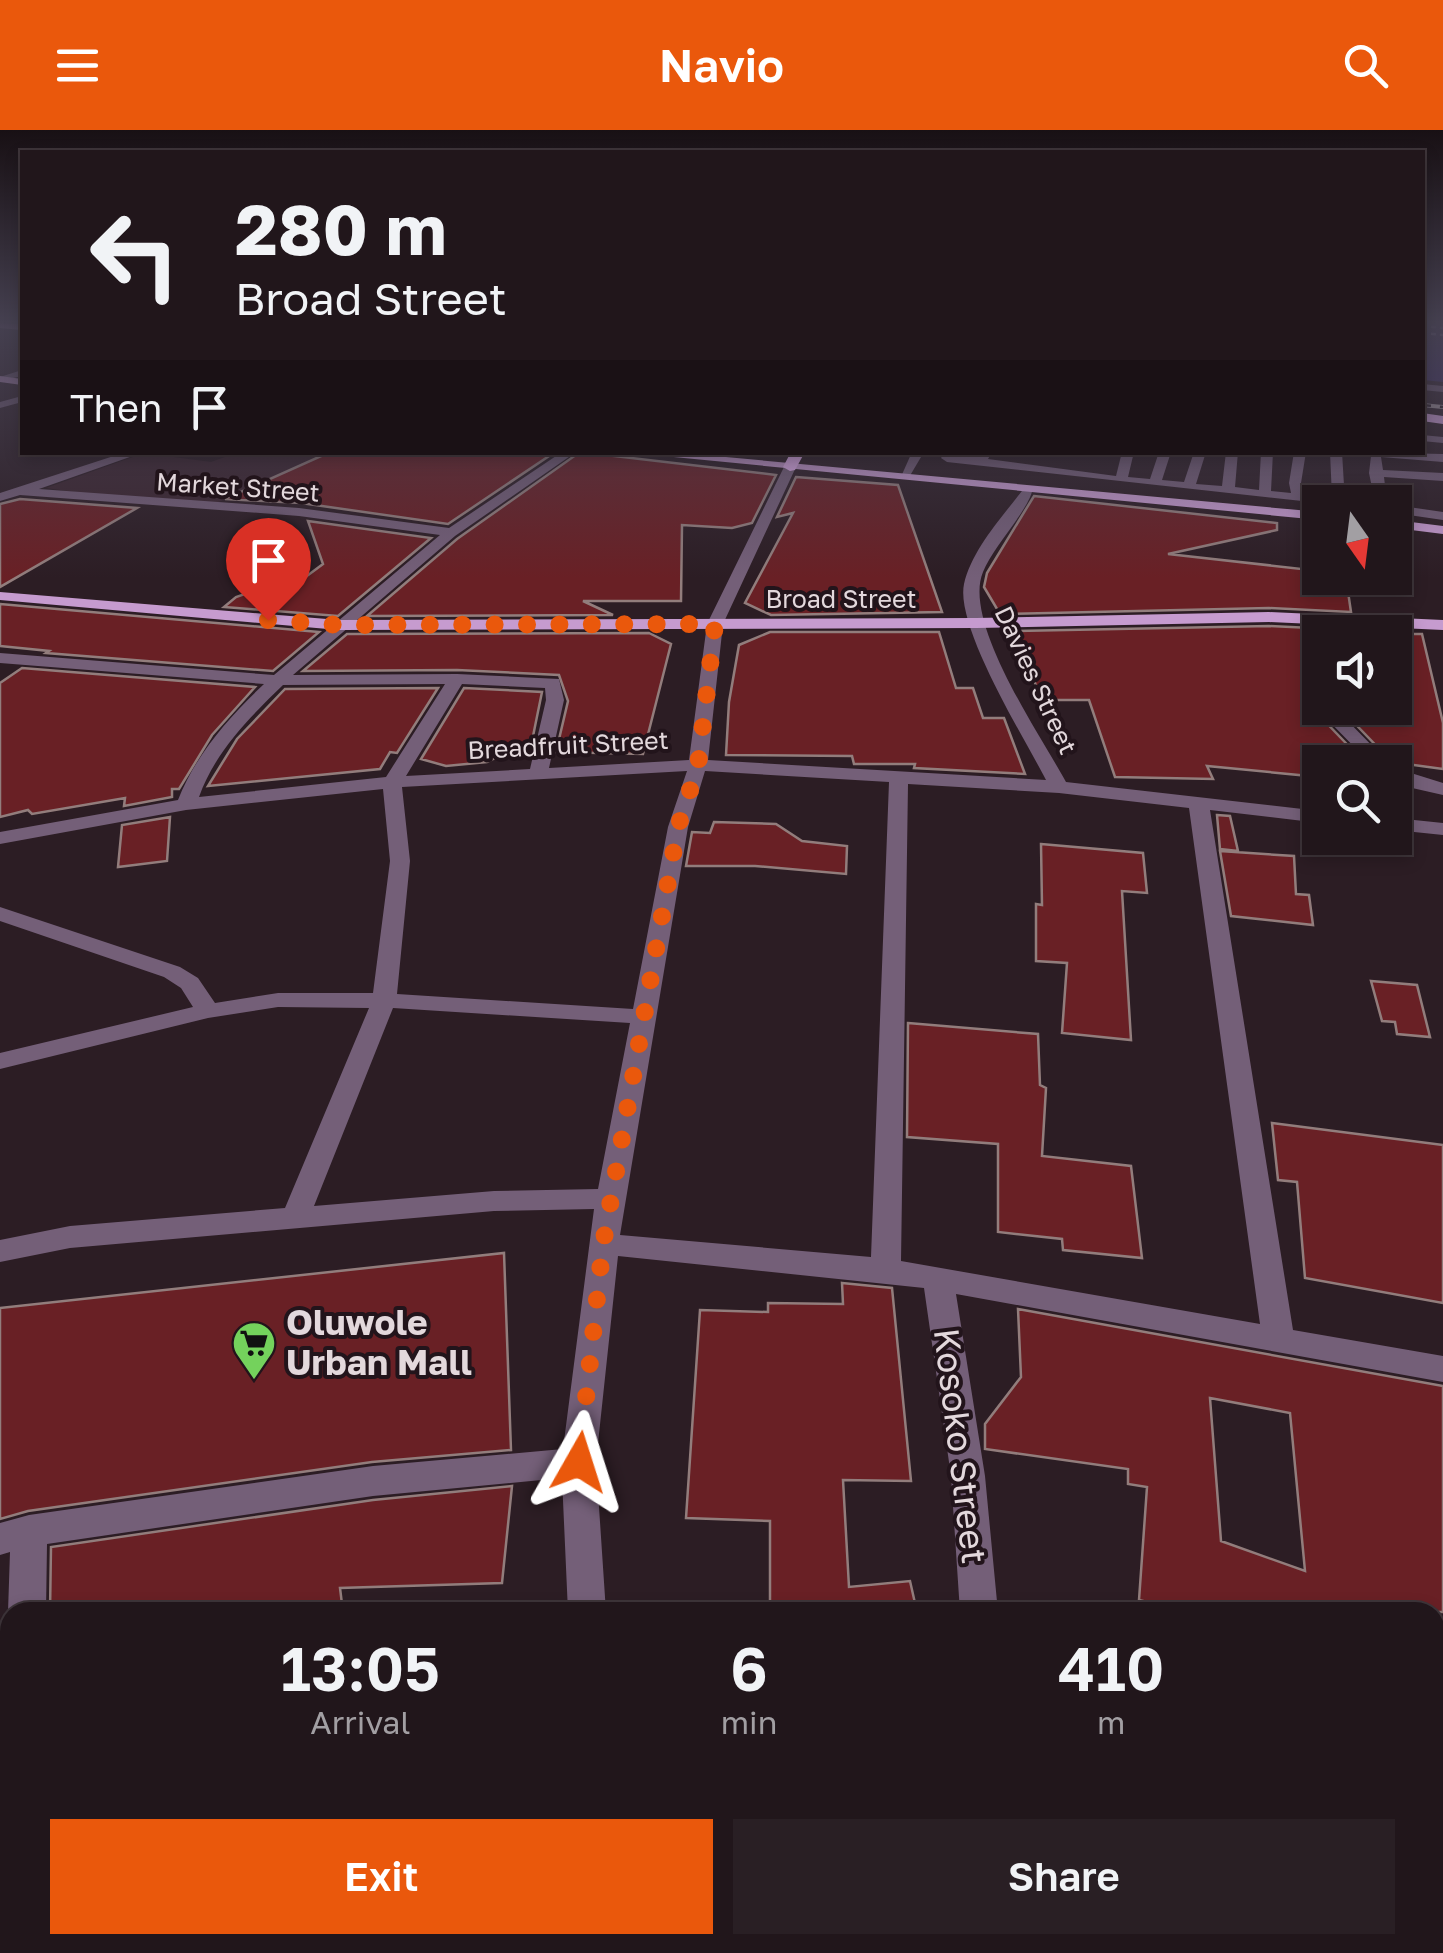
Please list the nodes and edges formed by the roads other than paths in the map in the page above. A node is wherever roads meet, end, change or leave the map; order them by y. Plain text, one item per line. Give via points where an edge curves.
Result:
1 (130, 455) edge
2 (566, 455) edge
3 (916, 455) edge
4 (950, 455) edge
5 (1023, 455) edge
6 (1127, 455) edge
7 (1164, 455) edge
8 (1199, 455) edge
9 (1232, 455) edge
10 (1267, 455) edge
11 (1300, 455) edge
12 (1336, 455) edge
13 (710, 456) edge
14 (983, 457) edge
15 (1443, 458) edge
16 (794, 460) edge
17 (1017, 465) junction
18 (1376, 468) edge
19 (1443, 468) edge
20 (904, 476) junction
21 (1443, 478) edge
22 (1120, 480) junction
23 (1155, 483) junction
24 (1338, 485) edge
25 (1443, 486) edge
26 (1190, 487) junction
27 (1029, 490) junction
28 (21, 491) junction
29 (1228, 491) junction
30 (1265, 494) junction
31 (1299, 497) junction
32 (1302, 497) edge
33 (0, 498) edge
34 (1412, 511) edge
35 (1302, 514) edge
36 (1443, 516) edge
37 (1412, 526) edge
38 (1443, 530) edge
39 (451, 532) junction
40 (0, 596) edge
41 (976, 623) junction
42 (715, 624) junction
43 (1443, 624) edge
44 (340, 625) junction
45 (0, 658) edge
46 (458, 679) junction
47 (280, 680) junction
48 (1343, 725) edge
49 (1363, 745) edge
50 (698, 766) junction
51 (538, 773) junction
52 (898, 778) junction
53 (392, 782) junction
54 (1412, 782) edge
55 (1059, 787) junction
56 (1443, 790) edge
57 (186, 804) junction
58 (1199, 806) junction
59 (1302, 815) edge
60 (1412, 826) edge
61 (1443, 829) edge
62 (0, 838) edge
63 (0, 914) edge
64 (384, 1001) junction
65 (208, 1011) junction
66 (646, 1016) junction
67 (0, 1061) edge
68 (610, 1199) junction
69 (296, 1218) junction
70 (603, 1244) junction
71 (0, 1250) edge
72 (886, 1270) junction
73 (938, 1279) junction
74 (1278, 1338) junction
75 (1443, 1369) edge
76 (579, 1462) junction
77 (14, 1535) edge
78 (25, 1602) edge
79 (587, 1602) edge
80 (979, 1602) edge

1 - 28 street
2 - 39 street
3 - 20 street
4 - 14 street
5 - 17 street
6 - 22 street
7 - 23 street
8 - 26 street
9 - 29 street
10 - 30 street
11 - 31 street
12 - 24 street
13 - 16 main road
14 - 17 street
15 - 18 street
16 - 20 main road
16 - 42 street
17 - 22 street via 1052,463
18 - 19 street
18 - 21 street
18 - 25 street
20 - 27 main road
22 - 23 street
23 - 26 street
26 - 29 street
27 - 35 main road
27 - 41 street, Davies Street via 970,590
28 - 33 street
28 - 39 street, Market Street via 299,512
29 - 30 street
30 - 31 street
31 - 32 street
34 - 36 street
37 - 38 main road
39 - 44 street
40 - 44 main road, Broad Street
41 - 42 main road, Broad Street
41 - 43 main road, Broad Street via 1268,617
41 - 55 street, Davies Street
42 - 44 main road, Broad Street
42 - 50 street
44 - 47 street
45 - 47 street
46 - 47 street
46 - 51 street via 552,683 555,700
46 - 53 street
47 - 57 street via 220,741 188,785
48 - 49 street
50 - 51 street, Breadfruit Street
50 - 52 street, Breadfruit Street
50 - 66 street via 678,827
51 - 53 street, Breadfruit Street
52 - 55 street, Breadfruit Street
52 - 72 street
53 - 57 street, Breadfruit Street
53 - 64 street via 400,861
54 - 56 street
55 - 58 street, Breadfruit Street
57 - 62 street, Breadfruit Street
58 - 59 street, Breadfruit Street
58 - 74 street
60 - 61 street
63 - 65 street via 172,972 190,983
64 - 65 street via 278,1000
64 - 66 street
64 - 69 street
65 - 67 street
66 - 68 street
68 - 69 street via 494,1201
68 - 70 street
69 - 71 street via 70,1237
70 - 72 street
70 - 76 street
72 - 73 street
73 - 74 street
73 - 80 street, Kosoko Street
74 - 75 street
76 - 77 street via 373,1481
76 - 79 street
77 - 78 street

